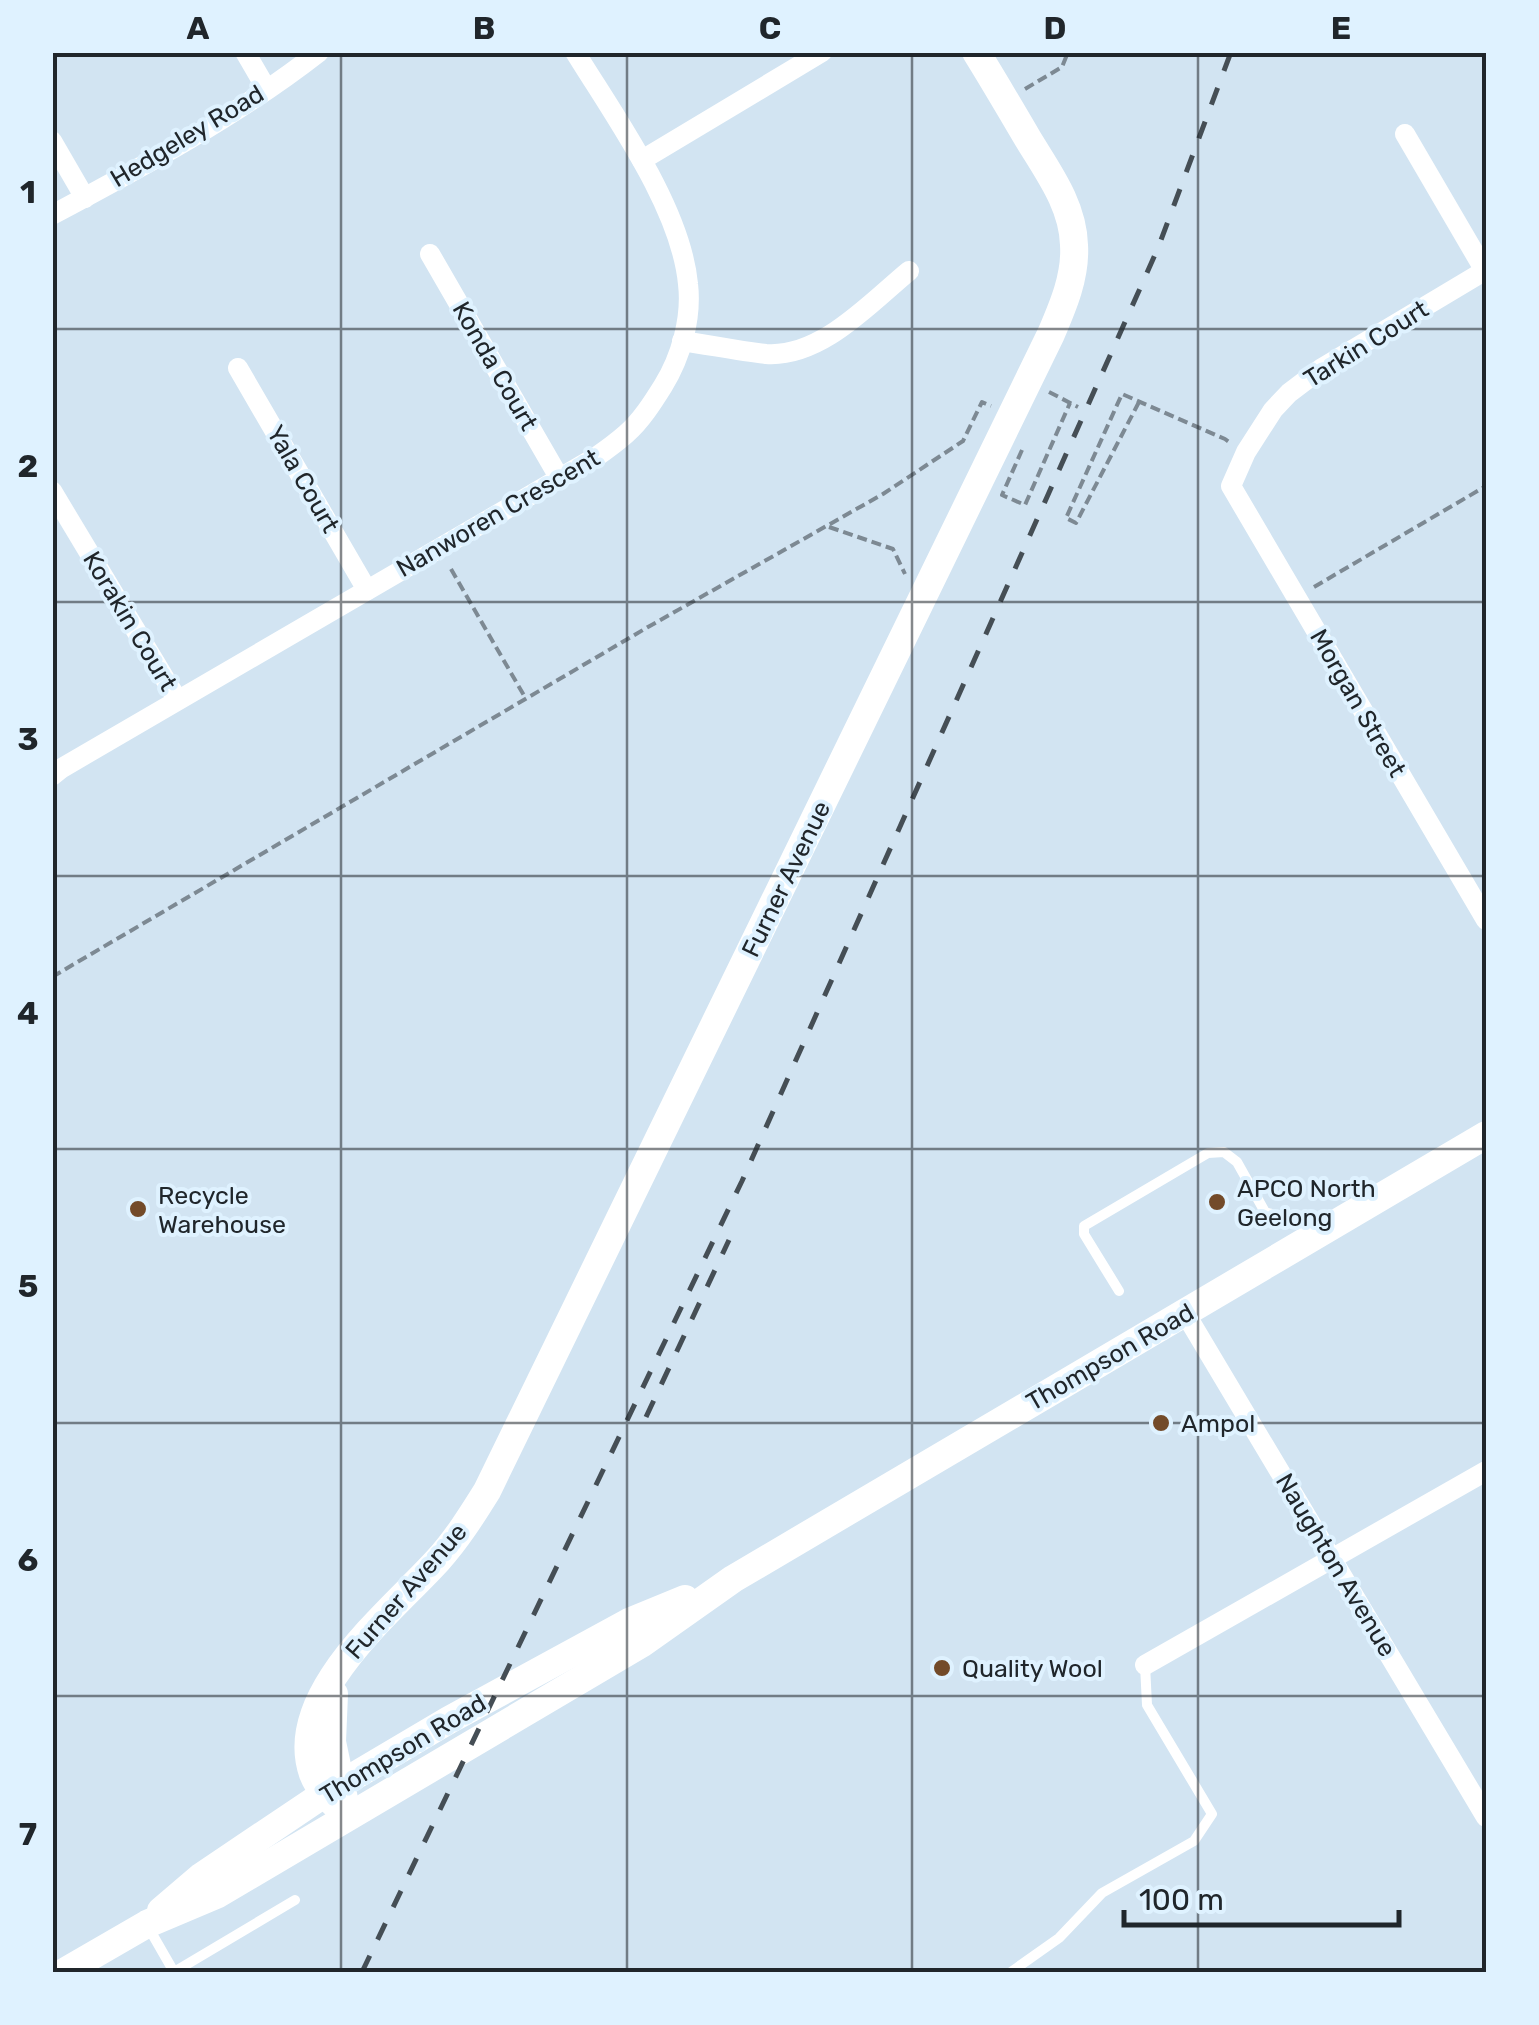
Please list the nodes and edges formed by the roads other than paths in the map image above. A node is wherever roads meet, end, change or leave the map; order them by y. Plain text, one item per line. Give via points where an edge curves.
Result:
1 (245, 52) edge
2 (319, 52) edge
3 (575, 52) edge
4 (822, 52) edge
5 (976, 52) edge
6 (266, 88) junction
7 (1406, 134) dead end
8 (52, 142) edge
9 (642, 160) junction
10 (85, 198) junction
11 (52, 215) edge
12 (430, 254) dead end
13 (909, 271) dead end
14 (1486, 271) edge
15 (682, 341) junction
16 (238, 368) dead end
17 (560, 478) junction
18 (1230, 486) joint
19 (52, 490) edge
20 (367, 590) junction
21 (177, 699) junction
22 (52, 776) edge
23 (1486, 920) edge
24 (1486, 1135) edge
25 (1288, 1219) dead end
26 (1119, 1291) dead end
27 (1185, 1312) junction
28 (1486, 1471) edge
29 (1332, 1557) junction
30 (733, 1579) junction
31 (1144, 1665) joint
32 (333, 1790) junction
33 (346, 1816) junction
34 (1486, 1817) edge
35 (295, 1900) dead end
36 (147, 1924) junction
37 (64, 1972) edge
38 (1011, 1972) edge

1 - 6 street
2 - 6 street, Hedgeley Road
3 - 9 street, Nanworen Crescent
4 - 9 street
5 - 32 main road, Furner Avenue via 1070,216 1074,261 1060,313 487,1492 440,1558 336,1672
6 - 10 street, Hedgeley Road
7 - 14 street
8 - 10 street
9 - 15 street, Nanworen Crescent via 680,247 688,284
10 - 11 street, Hedgeley Road
12 - 17 street, Konda Court
13 - 15 street via 805,349 770,354
14 - 18 street, Tarkin Court via 1289,392
15 - 17 street, Nanworen Crescent via 675,367 629,432
16 - 20 street, Yala Court
17 - 20 street, Nanworen Crescent
18 - 23 street, Morgan Street
19 - 21 street, Korakin Court
20 - 21 street, Nanworen Crescent
21 - 22 street, Nanworen Crescent
24 - 27 main road, Thompson Road
25 - 26 lane via 1266,1212 1237,1162 1224,1152 1208,1153 1084,1226
27 - 29 street, Naughton Avenue
27 - 30 main road, Thompson Road
28 - 29 street
29 - 31 street
29 - 34 street, Naughton Avenue
30 - 32 main road, Thompson Road via 629,1622
30 - 33 main road, Thompson Road via 641,1644
31 - 38 lane via 1147,1705 1212,1814 1194,1840 1102,1893 1059,1938
32 - 33 main road
32 - 36 main road, Thompson Road via 202,1876
33 - 36 main road, Thompson Road via 218,1894
35 - 36 lane via 174,1972
36 - 37 main road, Thompson Road

